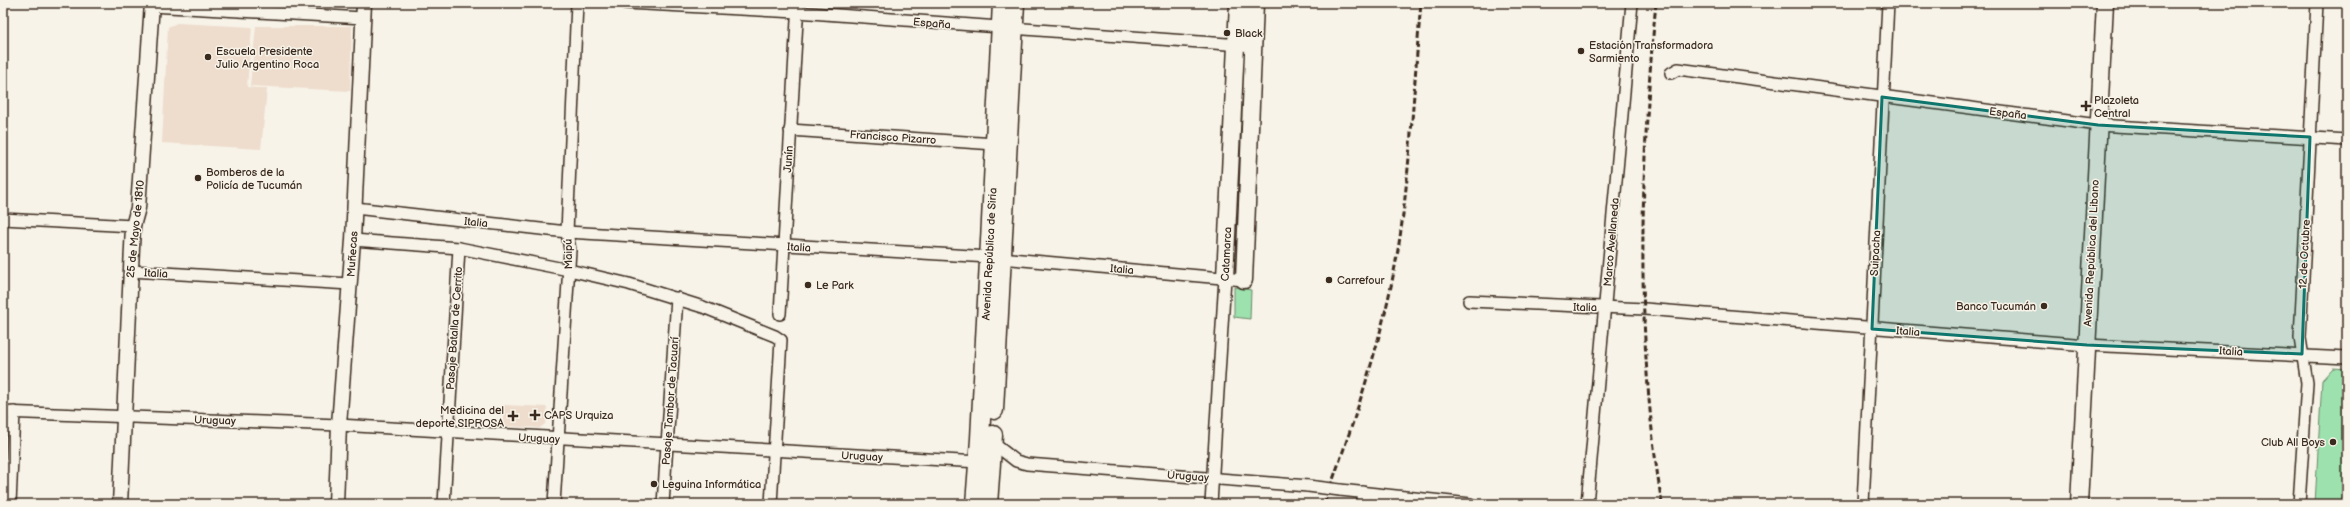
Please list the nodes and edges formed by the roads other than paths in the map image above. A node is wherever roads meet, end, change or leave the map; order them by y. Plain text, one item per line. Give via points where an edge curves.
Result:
1 (364, 3) edge
2 (577, 3) edge
3 (626, 3) edge
4 (1002, 3) edge
5 (1015, 3) edge
6 (1238, 3) edge
7 (1246, 3) edge
8 (1255, 3) edge
9 (1632, 3) edge
10 (1888, 3) edge
11 (2105, 3) edge
12 (2317, 3) edge
13 (152, 5) edge
14 (797, 8) edge
15 (363, 18) junction
16 (1007, 29) junction
17 (1247, 46) junction
18 (1671, 73) dead end
19 (1882, 97) junction
20 (2098, 125) junction
21 (790, 130) junction
22 (2310, 137) junction
23 (2347, 140) edge
24 (995, 144) junction
25 (355, 208) junction
26 (3, 219) edge
27 (134, 226) junction
28 (567, 232) junction
29 (353, 240) junction
30 (783, 246) junction
31 (459, 248) junction
32 (995, 258) junction
33 (569, 270) junction
34 (131, 272) junction
35 (1225, 278) junction
36 (1244, 280) joint
37 (350, 284) junction
38 (677, 298) junction
39 (1469, 301) dead end
40 (1606, 307) junction
41 (780, 314) dead end
42 (1872, 329) junction
43 (2087, 345) junction
44 (2302, 354) junction
45 (2347, 358) edge
46 (8, 412) edge
47 (123, 416) junction
48 (340, 425) junction
49 (447, 433) junction
50 (558, 439) junction
51 (667, 445) junction
52 (984, 451) junction
53 (775, 452) junction
54 (1213, 478) junction
55 (1363, 492) junction
56 (10, 504) edge
57 (120, 504) edge
58 (336, 504) edge
59 (444, 504) edge
60 (554, 504) edge
61 (663, 504) edge
62 (771, 504) edge
63 (975, 504) edge
64 (988, 504) edge
65 (1212, 504) edge
66 (1364, 504) edge
67 (1470, 504) edge
68 (1587, 504) edge
69 (1863, 504) edge
70 (2079, 504) edge
71 (2299, 504) edge

1 - 15 street, Muñecas
2 - 28 street, Maipú
3 - 14 street, España
4 - 16 main road, Avenida República de Siria
5 - 16 main road, Avenida República de Siria
6 - 17 main road, Catamarca
7 - 17 street via 1244,37
8 - 17 main road, Catamarca
9 - 40 street, Marco Avellaneda
10 - 19 street, Suipacha
11 - 20 main road, Avenida República del Libano
12 - 22 street, 12 de Octubre
13 - 15 street
13 - 27 street, 25 de Mayo de 1810 via 138,208
14 - 16 street, España
14 - 21 street, Junín
15 - 25 street, Muñecas
16 - 17 street, España
16 - 24 main road, Avenida República de Siria
16 - 32 main road, Avenida República de Siria
17 - 35 main road, Catamarca
17 - 36 main road, Catamarca
18 - 19 street, España via 1678,69
19 - 20 street, España
19 - 42 street, Suipacha
20 - 22 street, España
20 - 43 main road, Avenida República del Libano
21 - 24 street, Francisco Pizarro
21 - 30 street, Junín
22 - 23 street, España
22 - 44 street, 12 de Octubre via 2300,338
24 - 32 main road, Avenida República de Siria
25 - 28 street, Italia
25 - 29 street, Muñecas
26 - 27 street
27 - 34 street, 25 de Mayo de 1810
28 - 30 street, Italia
28 - 33 street, Maipú via 570,250
29 - 31 street
29 - 37 street, Muñecas
30 - 32 street, Italia
30 - 41 street, Junín
31 - 33 street
31 - 49 street, Pasaje Batalla de Cerrito
32 - 35 street, Italia
32 - 52 main road, Avenida República de Siria
33 - 38 street
33 - 50 street, Maipú
34 - 37 street, Italia
34 - 47 street, 25 de Mayo de 1810
35 - 36 street, Italia
35 - 54 street, Catamarca
37 - 48 street, Muñecas
38 - 51 street, Pasaje Tambor de Tacuarí
38 - 53 street via 781,340
39 - 40 street, Italia
40 - 42 street, Italia
40 - 68 street, Marco Avellaneda
42 - 43 street, Italia
42 - 69 street, Suipacha
43 - 44 street, Italia
43 - 70 main road, Avenida República del Libano
44 - 45 street, Italia
44 - 71 street, 12 de Octubre via 2307,383
46 - 47 street, Uruguay
46 - 56 street
47 - 48 street, Uruguay
47 - 57 street, 25 de Mayo de 1810
48 - 49 street, Uruguay
48 - 58 street, Muñecas
49 - 50 street, Uruguay
49 - 59 street, Pasaje Batalla de Cerrito
50 - 51 street, Uruguay
50 - 60 street, Maipú
51 - 53 street, Uruguay
51 - 61 street, Pasaje Tambor de Tacuarí
52 - 53 street, Uruguay
52 - 54 street, Uruguay via 1027,464
52 - 63 main road, Avenida República de Siria
52 - 64 main road, Avenida República de Siria
53 - 62 street
54 - 55 street, Uruguay, bridge
54 - 65 street, Catamarca
55 - 66 street
55 - 67 street

